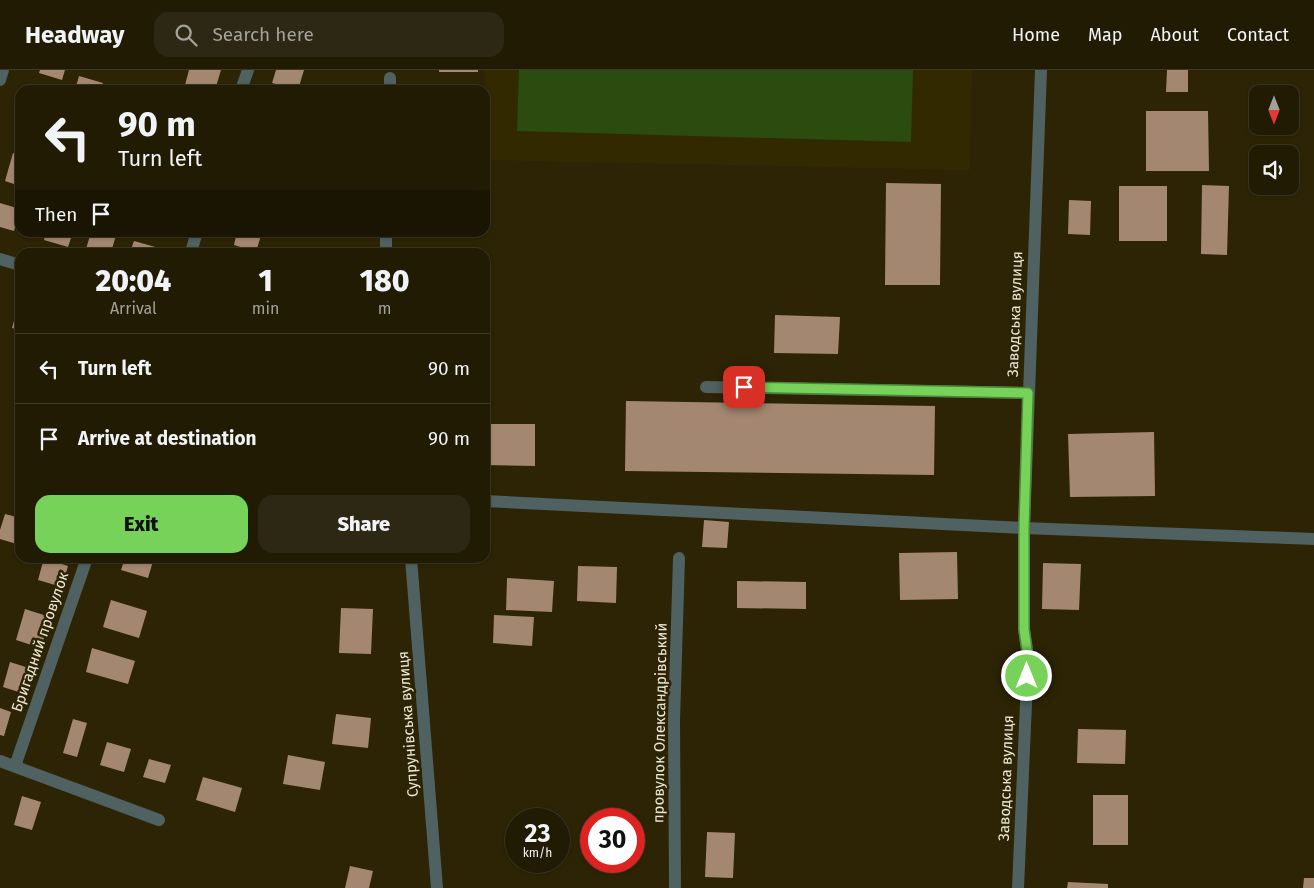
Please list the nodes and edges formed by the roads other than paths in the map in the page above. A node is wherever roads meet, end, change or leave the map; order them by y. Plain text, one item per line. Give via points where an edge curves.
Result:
1 (3, 70) edge
2 (248, 70) edge
3 (1041, 70) edge
4 (0, 80) edge
5 (243, 85) edge
6 (0, 259) edge
7 (15, 263) edge
8 (706, 387) dead end
9 (1028, 393) junction
10 (490, 500) edge
11 (1024, 528) junction
12 (1314, 539) edge
13 (679, 558) dead end
14 (85, 563) edge
15 (411, 563) edge
16 (0, 762) edge
17 (14, 766) junction
18 (159, 820) dead end
19 (437, 888) edge
20 (675, 888) edge
21 (1018, 888) edge

1 - 4 street
2 - 5 street
3 - 9 street, Заводська вулиця
6 - 7 street
8 - 9 street
9 - 11 street, Заводська вулиця
10 - 11 street
11 - 12 street
11 - 21 street, Заводська вулиця via 1024,629 1028,657
13 - 20 street, провулок Олександрівський via 674,720
14 - 17 street, Бригадний провулок
15 - 19 street, Супрунівська вулиця
16 - 17 street
17 - 18 street

